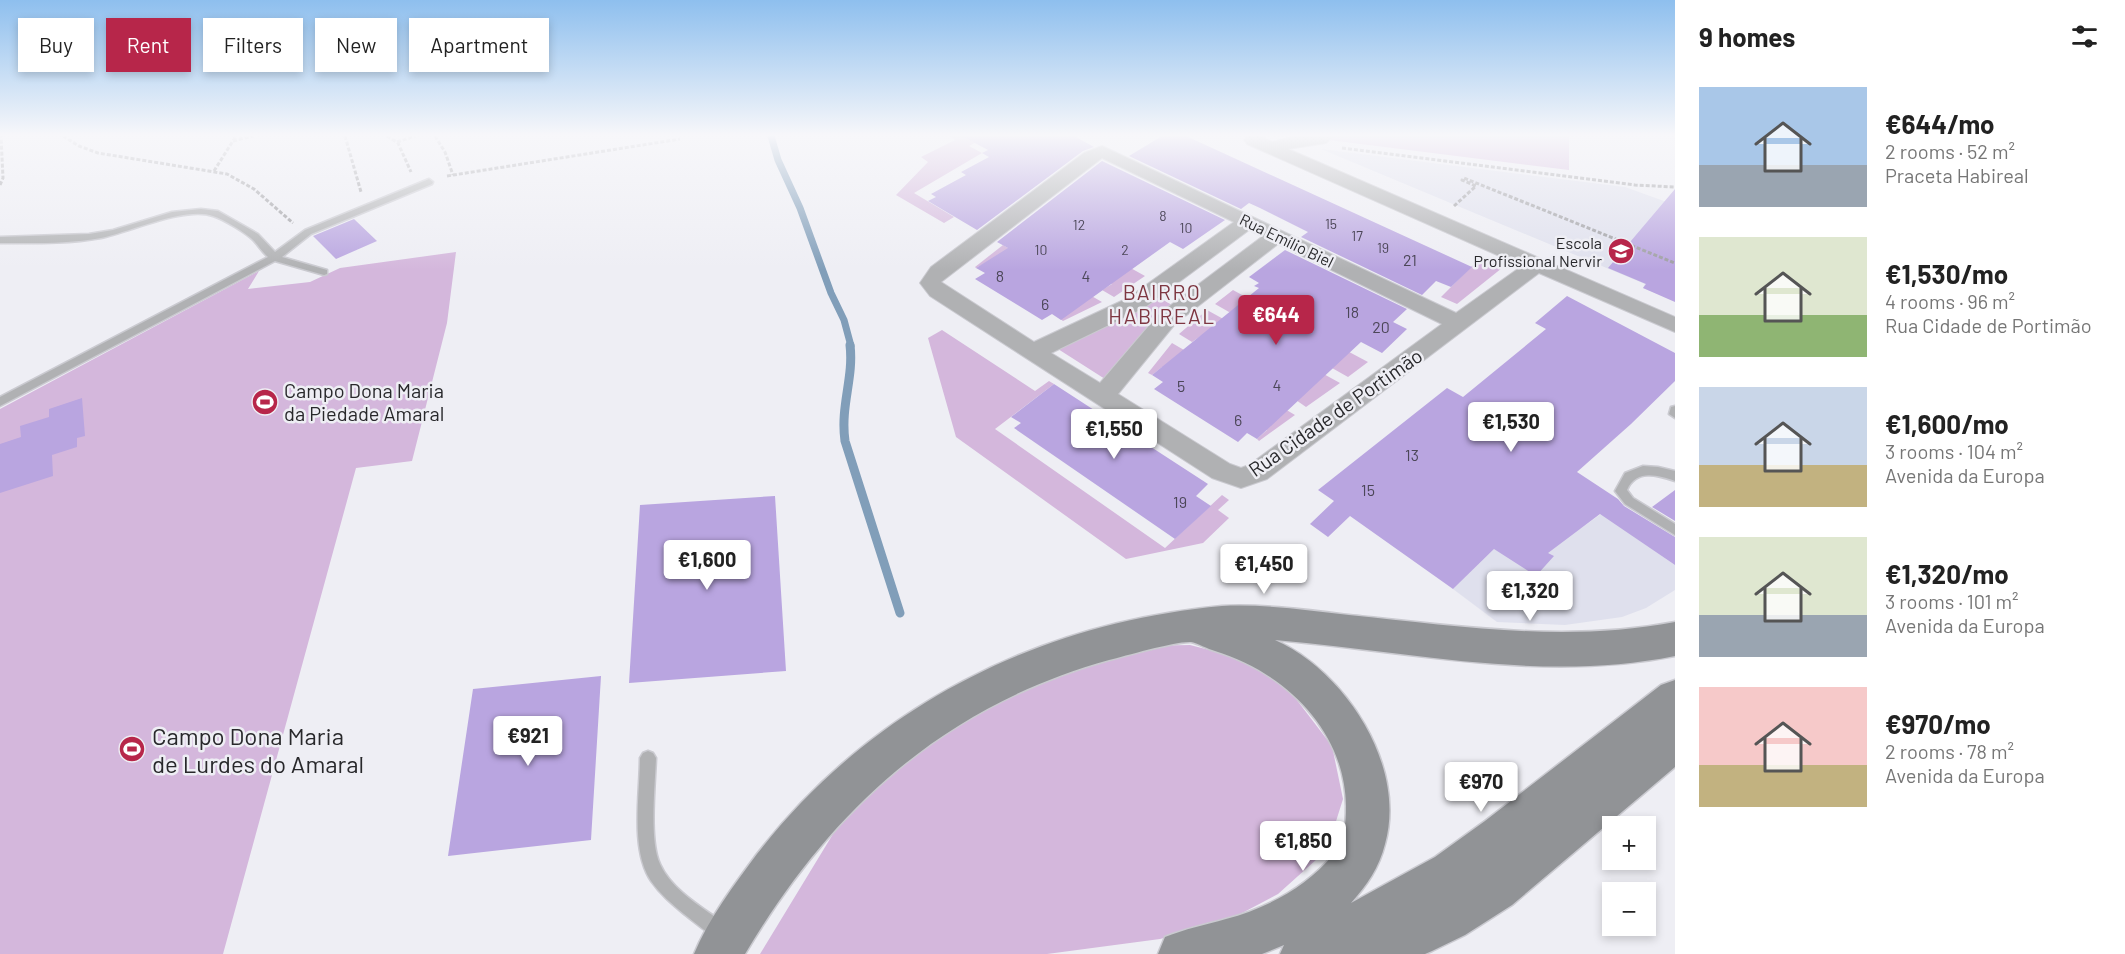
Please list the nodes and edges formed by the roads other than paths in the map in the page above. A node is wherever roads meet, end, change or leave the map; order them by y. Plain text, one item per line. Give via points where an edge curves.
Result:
1 (1060, 181) edge
2 (1165, 181) edge
3 (1344, 181) edge
4 (429, 182) road end
5 (1248, 221) junction
6 (1277, 235) junction
7 (0, 240) edge
8 (275, 257) junction
9 (1536, 265) junction
10 (324, 272) dead end
11 (1458, 323) junction
12 (1675, 325) edge
13 (1033, 352) junction
14 (1103, 396) junction
15 (0, 402) edge
16 (1675, 476) edge
17 (1675, 530) edge
18 (1144, 635) junction
19 (1675, 639) edge
20 (1675, 698) edge
21 (1675, 741) edge
22 (648, 758) dead end
23 (1496, 889) junction
24 (723, 945) edge
25 (1182, 954) edge
26 (1304, 954) edge
27 (1363, 954) edge
28 (1415, 954) edge

1 - 13 street, Rua Cidade de Portimão via 930,283
2 - 5 street, Rua Emílio Biel
3 - 9 street
4 - 8 lane via 305,233
5 - 6 street, Rua Emílio Biel
5 - 13 street via 1136,303
6 - 11 street, Rua Emílio Biel
6 - 14 street via 1167,319
7 - 8 lane via 79,238 190,212 208,212 255,236
8 - 10 lane
8 - 15 lane
9 - 11 street, Rua Cidade de Portimão
9 - 12 street
11 - 14 street, Rua Cidade de Portimão via 1248,477 1221,471
13 - 14 street, Rua Cidade de Portimão
16 - 17 lane via 1641,470 1631,473 1622,491 1629,501
18 - 19 main road via 1179,626 1233,622 1530,650 1604,650
18 - 24 main road via 1089,648 1005,679 940,712 907,734 825,808 776,867
18 - 25 main road via 1184,631 1227,637 1250,645 1296,673 1337,714 1352,739 1366,794 1368,822 1364,847 1352,869 1333,889 1261,931
20 - 26 main road via 1460,867
21 - 23 main road
22 - 24 lane via 647,849 651,867
23 - 27 main road via 1446,921
23 - 28 main road

